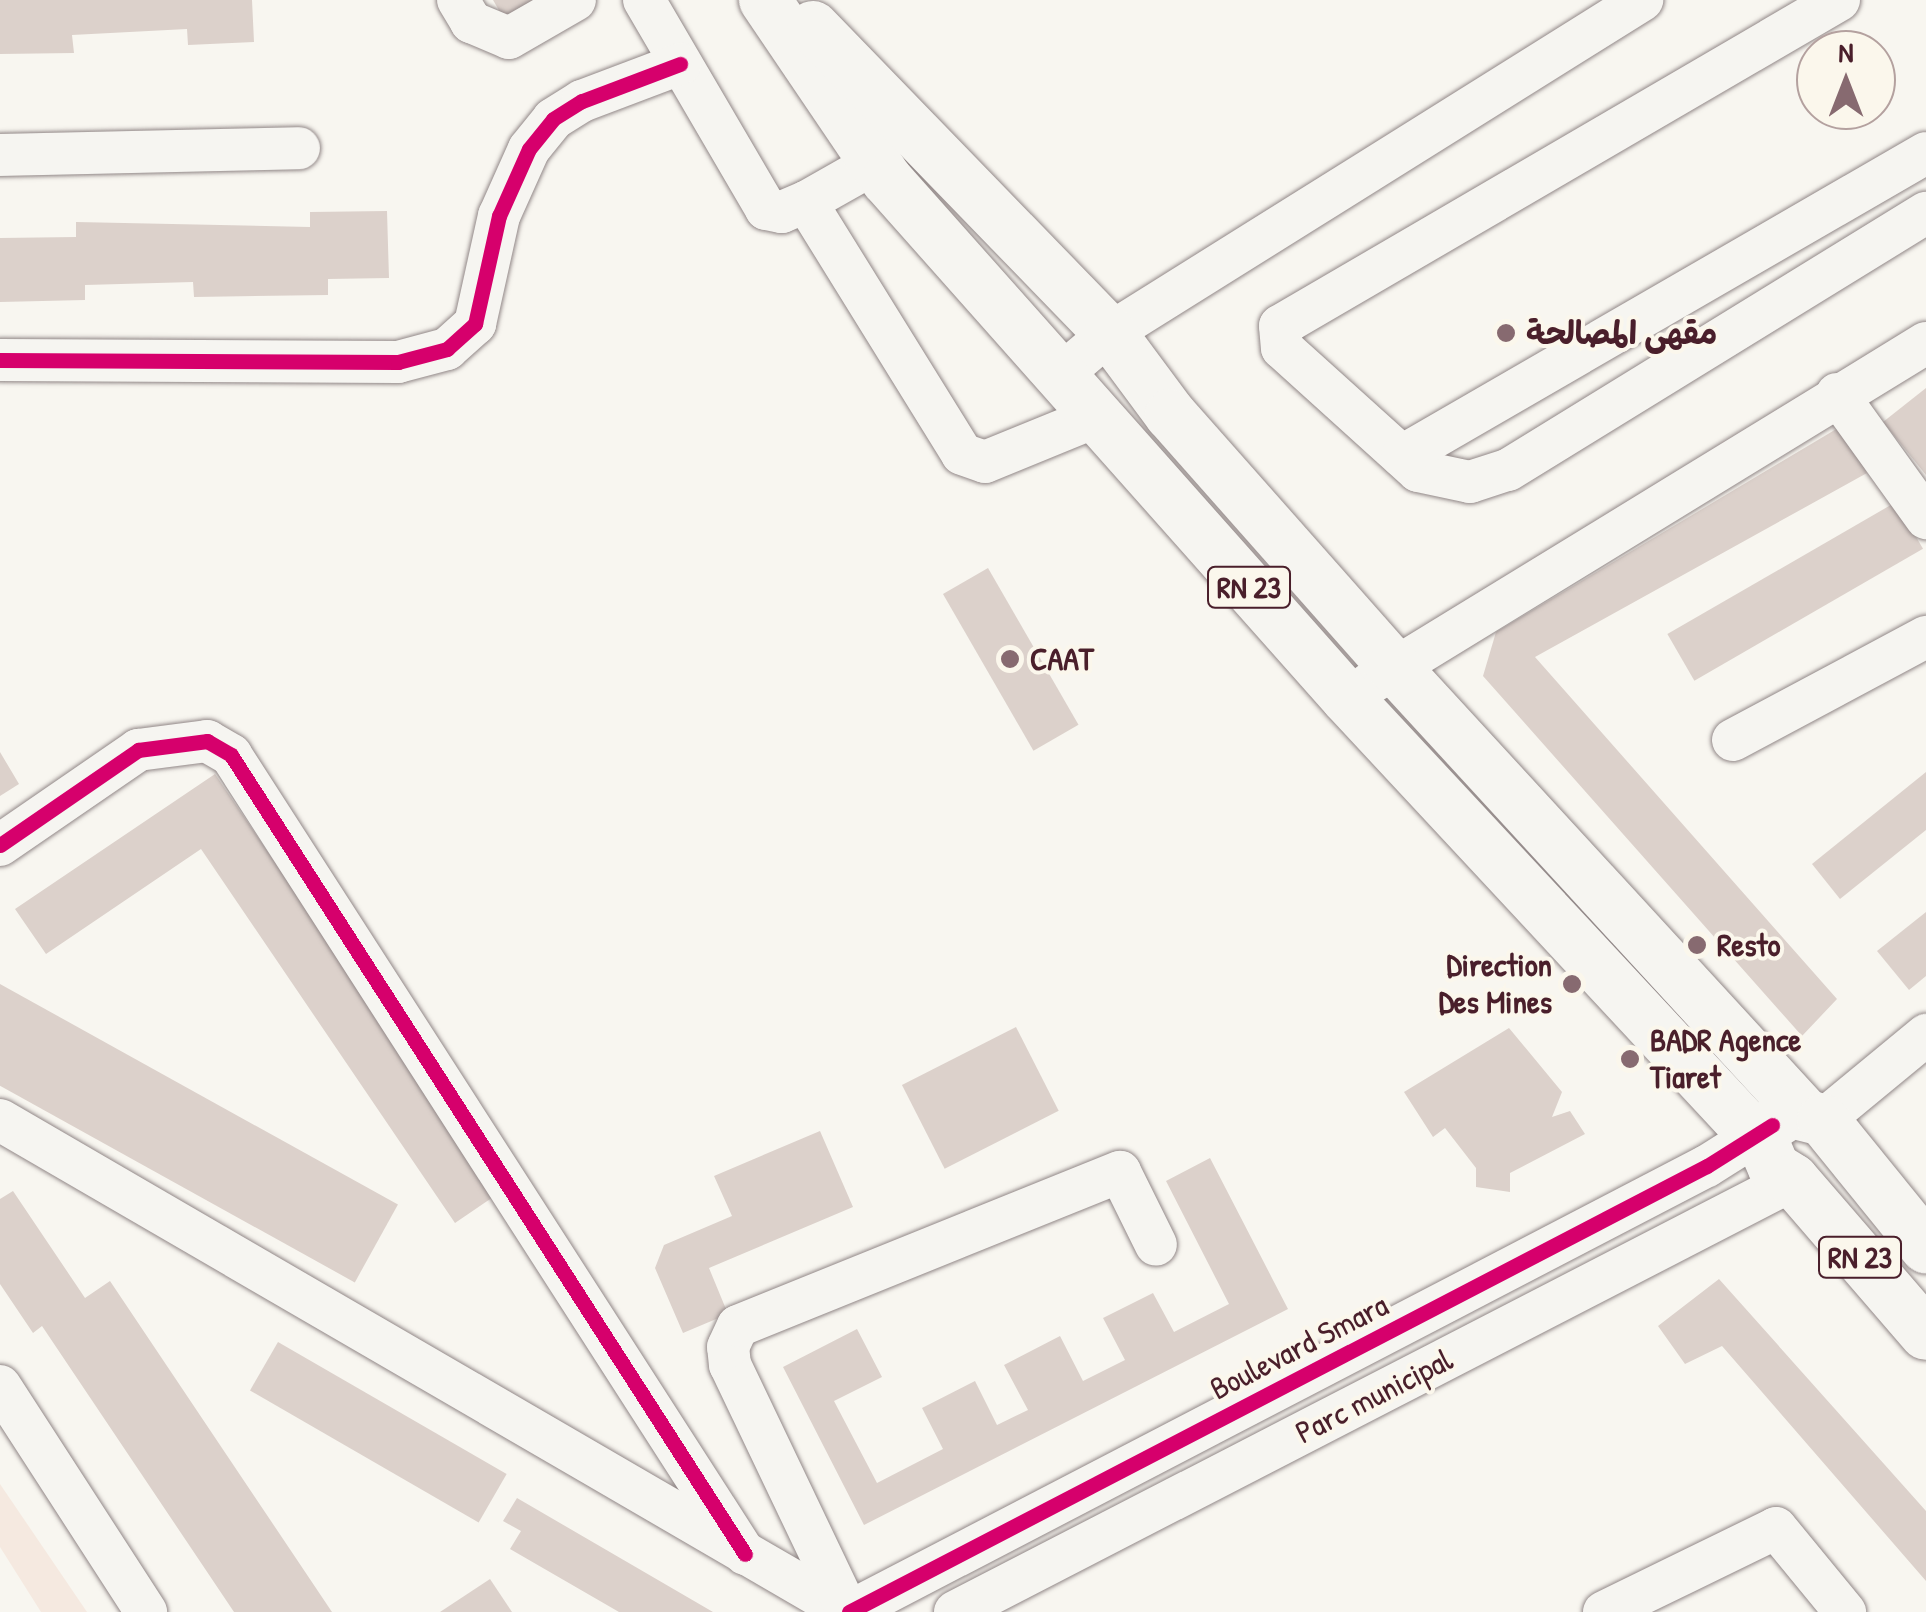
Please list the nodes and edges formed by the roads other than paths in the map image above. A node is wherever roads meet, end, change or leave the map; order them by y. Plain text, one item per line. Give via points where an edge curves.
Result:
1 (458, 0) edge
2 (575, 0) edge
3 (644, 0) edge
4 (765, 0) edge
5 (787, 0) edge
6 (1642, 0) edge
7 (1839, 0) edge
8 (680, 64) junction
9 (299, 148) dead end
10 (1926, 154) edge
11 (0, 155) edge
12 (875, 163) junction
13 (806, 202) junction
14 (1926, 213) edge
15 (1110, 334) junction
16 (1926, 343) edge
17 (0, 360) edge
18 (1063, 373) junction
19 (1837, 394) junction
20 (1098, 416) junction
21 (1402, 456) junction
22 (1926, 518) edge
23 (1926, 637) edge
24 (1394, 667) junction
25 (1347, 698) junction
26 (1733, 740) dead end
27 (0, 845) edge
28 (1926, 1034) edge
29 (0, 1120) edge
30 (1792, 1137) junction
31 (1156, 1246) dead end
32 (1926, 1247) edge
33 (1926, 1334) edge
34 (0, 1386) edge
35 (746, 1554) junction
36 (146, 1612) edge
37 (848, 1612) edge
38 (954, 1612) edge
39 (1604, 1612) edge
40 (1845, 1612) edge

1 - 2 street via 472,22 509,38
3 - 8 street
4 - 12 main road, RN 23
5 - 15 main road, RN 23
6 - 15 street
7 - 21 street via 1280,326 1282,348
8 - 13 street via 766,209 782,212
8 - 17 street via 553,119 529,149 499,216 475,324 447,348 398,362
9 - 11 street
10 - 21 street
12 - 13 street
12 - 18 main road, RN 23
13 - 20 street via 962,454 984,462
14 - 21 street via 1508,470 1470,482 1418,471
15 - 18 street
15 - 24 main road, RN 23 via 1171,415
16 - 19 street
18 - 20 main road, RN 23
19 - 22 street
19 - 24 street
20 - 25 main road, RN 23
23 - 26 street
24 - 25 street
24 - 30 main road, RN 23
25 - 30 main road, RN 23
27 - 35 street via 138,750 206,741 231,755
28 - 30 street
29 - 35 street
30 - 32 main road, RN 23
30 - 33 main road, RN 23
30 - 37 street, Boulevard Smara
30 - 38 street, Parc municipal
31 - 37 street via 1120,1172 738,1326 728,1347 730,1366
34 - 36 street
35 - 37 street
39 - 40 street via 1776,1528

